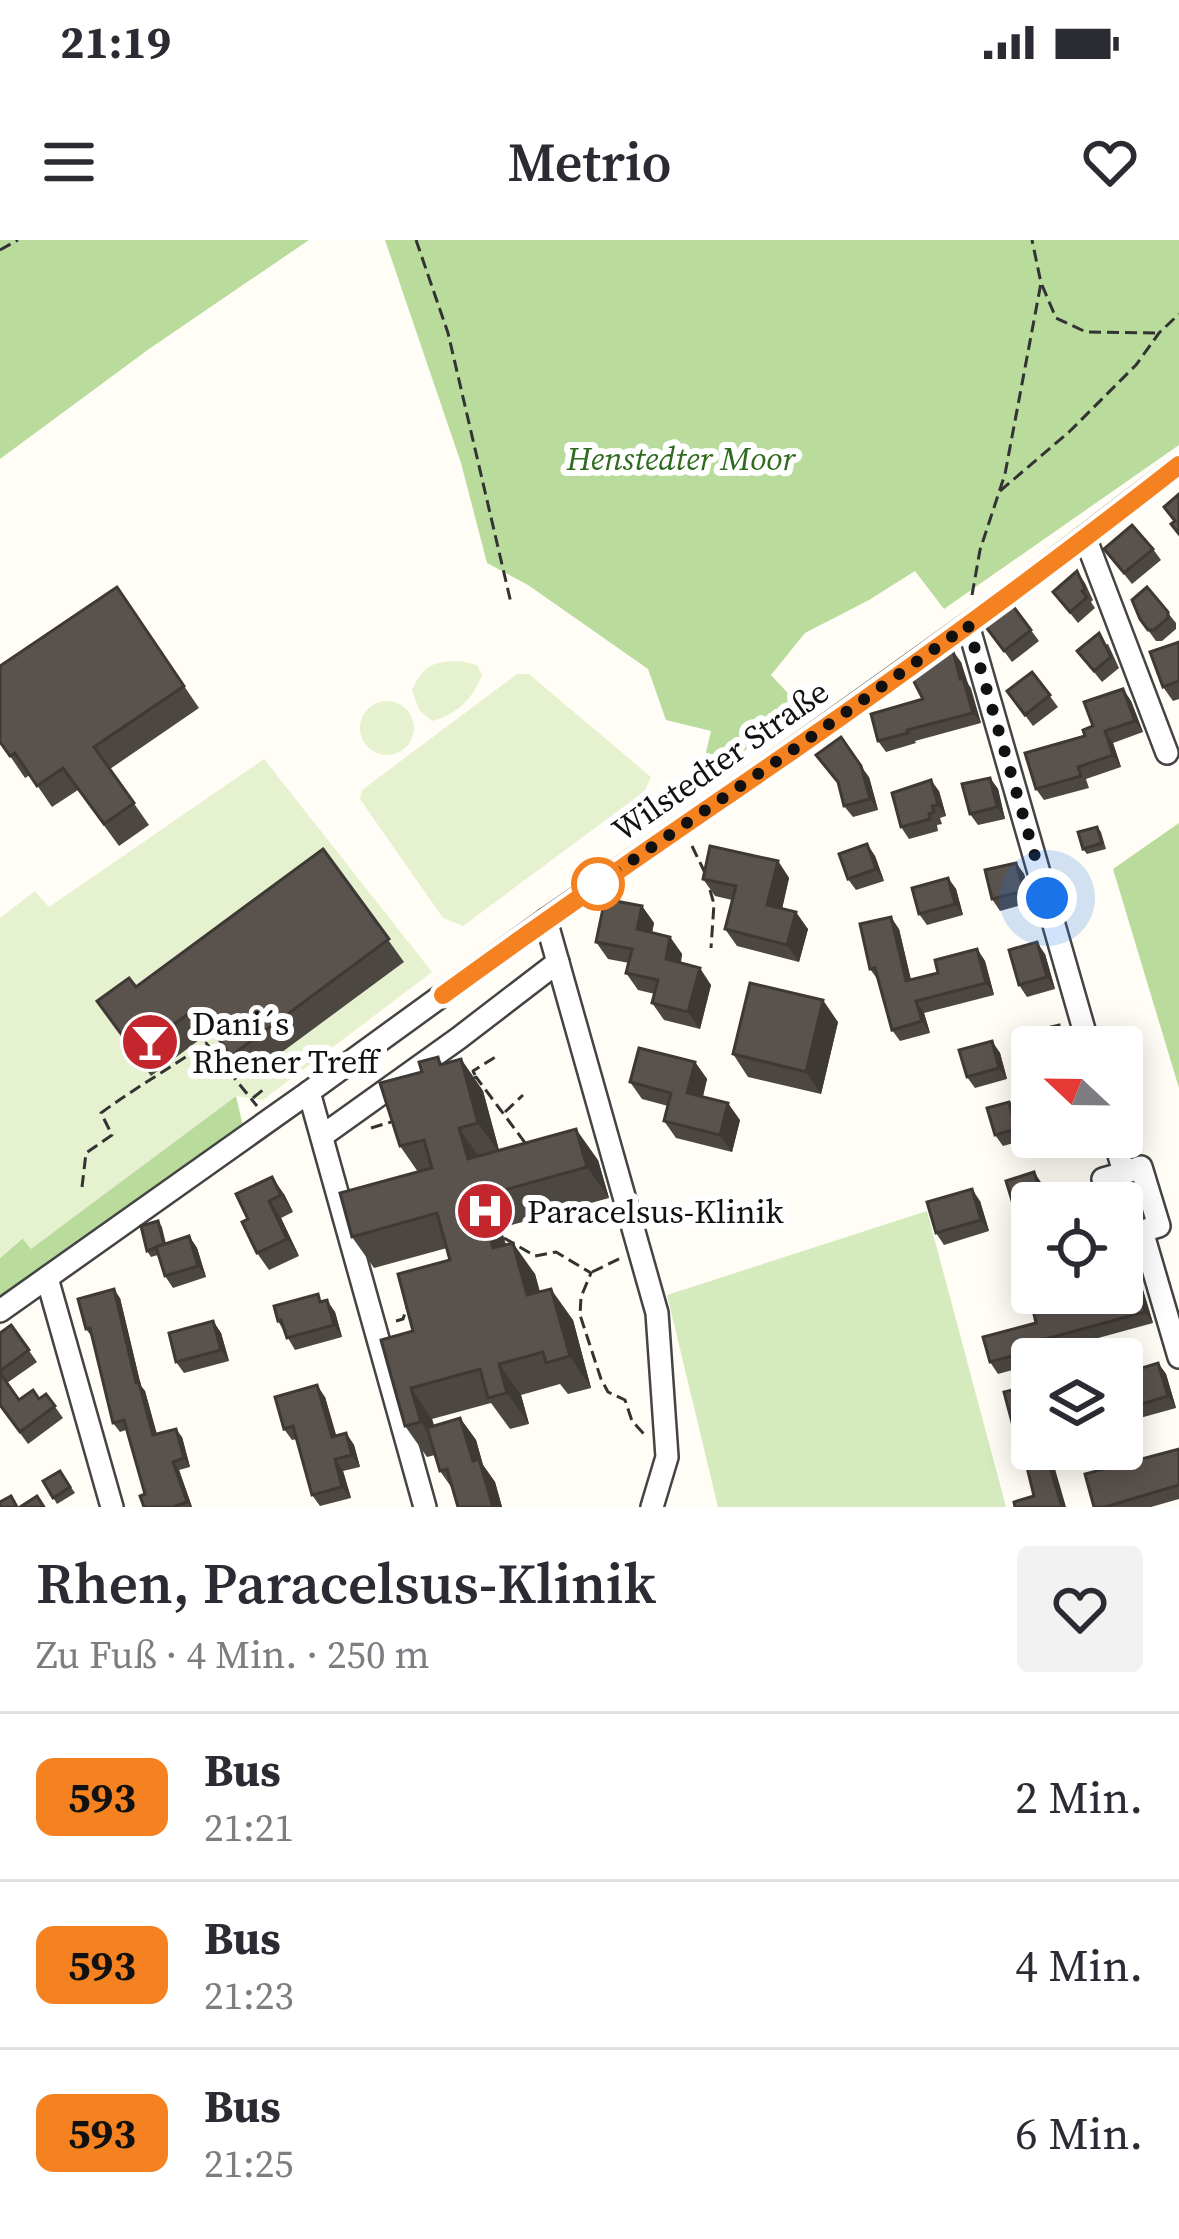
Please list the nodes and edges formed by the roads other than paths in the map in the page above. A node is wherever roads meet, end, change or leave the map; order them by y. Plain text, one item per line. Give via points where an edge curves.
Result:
1 (1179, 465) edge
2 (1084, 537) junction
3 (968, 625) junction
4 (1167, 753) dead end
5 (546, 920) junction
6 (558, 962) junction
7 (1083, 1026) edge
8 (309, 1092) junction
9 (322, 1136) junction
10 (1120, 1158) edge
11 (1124, 1173) junction
12 (1104, 1182) edge
13 (1143, 1231) edge
14 (1143, 1263) edge
15 (46, 1278) junction
16 (0, 1311) edge
17 (1179, 1357) edge
18 (112, 1507) edge
19 (425, 1507) edge
20 (652, 1507) edge

1 - 2 street, Wilstedter Straße
2 - 3 street, Wilstedter Straße
2 - 4 street
3 - 5 street, Wilstedter Straße
3 - 7 street
5 - 6 street
5 - 8 street, Wilstedter Straße
6 - 9 street
6 - 20 street via 657,1313 667,1456
8 - 9 street
8 - 15 street, Wilstedter Straße
9 - 19 street
10 - 11 street
11 - 12 street
11 - 13 street via 1141,1167 1159,1226
14 - 17 street
15 - 16 street, Wilstedter Straße
15 - 18 street

